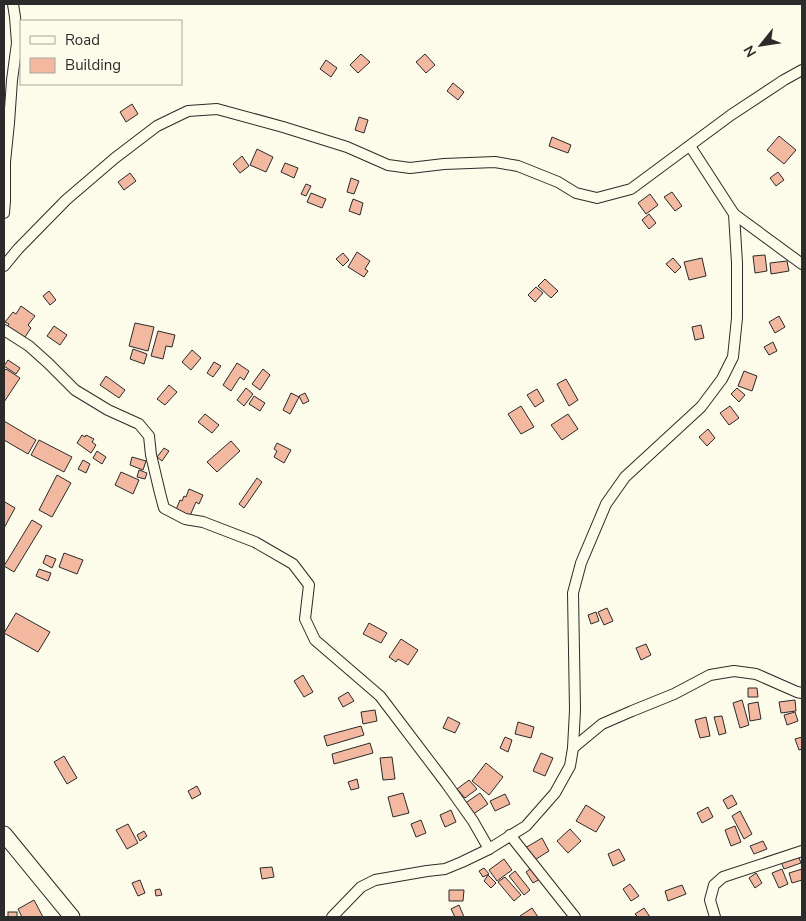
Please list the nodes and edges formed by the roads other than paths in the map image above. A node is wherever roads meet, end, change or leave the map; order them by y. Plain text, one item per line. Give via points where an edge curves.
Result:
1 (13, 4) edge
2 (802, 70) edge
3 (690, 146) junction
4 (4, 213) edge
5 (734, 214) junction
6 (802, 264) edge
7 (4, 266) edge
8 (4, 330) edge
9 (802, 693) edge
10 (573, 748) junction
11 (4, 834) edge
12 (510, 835) junction
13 (489, 850) junction
14 (802, 851) edge
15 (72, 917) edge
16 (332, 917) edge
17 (575, 917) edge
18 (716, 917) edge

1 - 4 street via 17,43 5,162
2 - 3 street via 731,115
3 - 5 street
3 - 7 street via 631,189 597,198 576,193 518,166 495,162 410,168 388,165 347,147 217,109 188,112 157,126 115,158 66,200
5 - 6 street
5 - 10 street via 737,318 733,357 722,379 701,407 625,477 606,504 581,563 573,593
8 - 13 street via 29,346 75,390 139,424 149,436 164,508 185,519 203,522 255,542 293,564 309,585 305,619 315,640 380,696 473,821
9 - 10 street via 756,674 734,671 710,675 602,724
10 - 12 street via 570,766 555,794 526,826
11 - 15 main road
12 - 13 street
12 - 17 street
13 - 16 street via 445,869 375,880 361,887
14 - 18 street via 723,877 714,885 710,900

